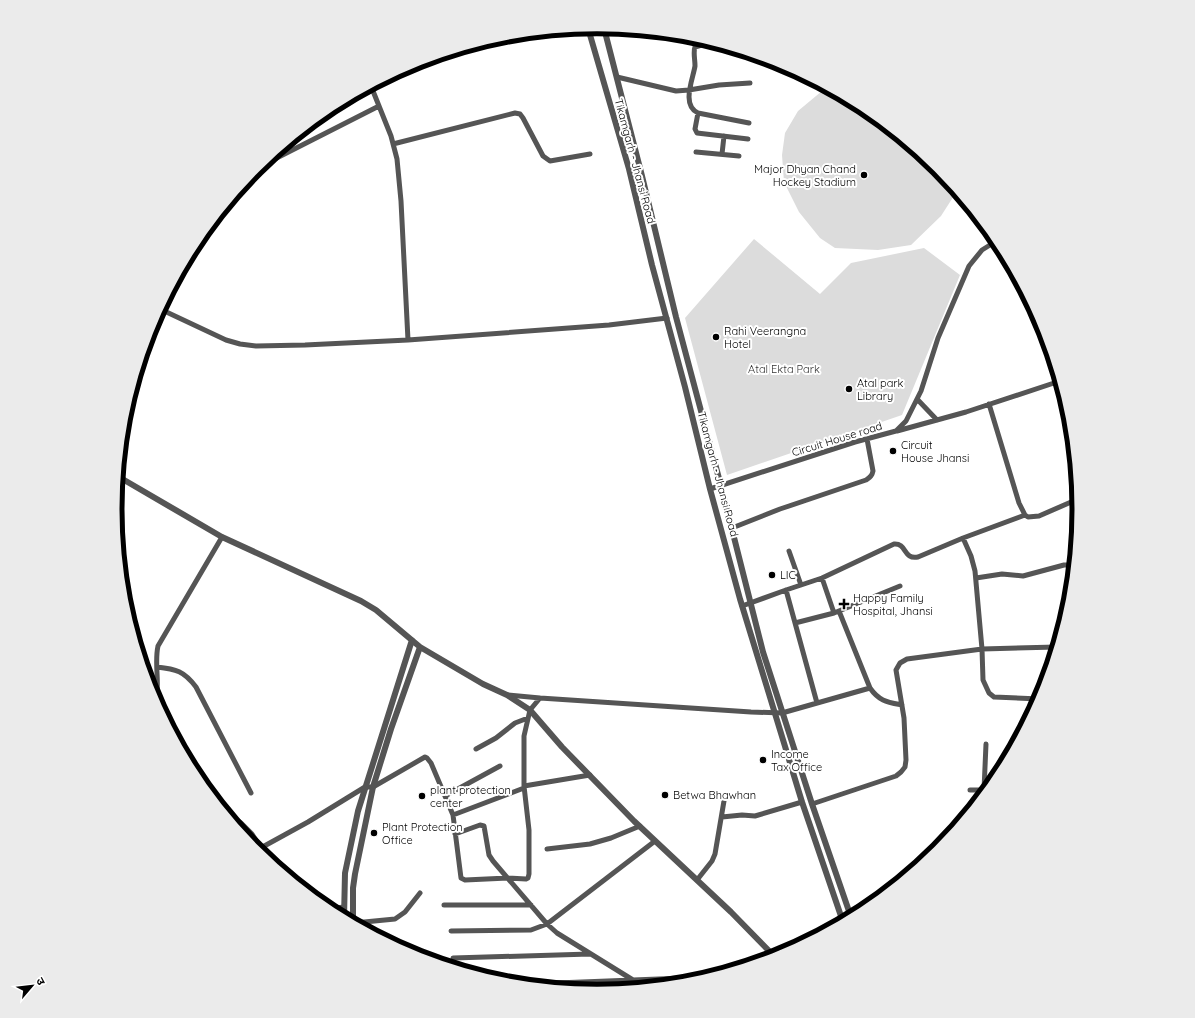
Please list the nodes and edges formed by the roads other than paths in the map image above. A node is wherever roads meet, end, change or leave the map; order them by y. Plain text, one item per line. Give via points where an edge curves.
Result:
1 (590, 34) edge
2 (606, 34) edge
3 (700, 45) edge
4 (617, 77) junction
5 (750, 83) dead end
6 (689, 90) junction
7 (373, 91) edge
8 (379, 106) junction
9 (698, 113) junction
10 (749, 123) dead end
11 (724, 136) junction
12 (748, 140) dead end
13 (393, 144) junction
14 (696, 152) dead end
15 (590, 154) dead end
16 (722, 154) junction
17 (739, 156) dead end
18 (279, 157) edge
19 (991, 244) edge
20 (663, 262) junction
21 (652, 265) junction
22 (166, 312) edge
23 (667, 318) junction
24 (408, 340) junction
25 (1055, 383) edge
26 (917, 399) junction
27 (989, 404) junction
28 (936, 420) junction
29 (896, 431) junction
30 (867, 439) junction
31 (124, 480) edge
32 (721, 486) junction
33 (710, 490) junction
34 (1072, 502) edge
35 (1025, 515) junction
36 (732, 528) junction
37 (222, 537) junction
38 (963, 538) junction
39 (789, 551) dead end
40 (1069, 564) edge
41 (822, 578) junction
42 (976, 578) junction
43 (801, 585) junction
44 (900, 586) dead end
45 (786, 590) junction
46 (750, 603) junction
47 (742, 606) junction
48 (836, 612) junction
49 (795, 623) junction
50 (412, 640) junction
51 (420, 647) junction
52 (1051, 647) edge
53 (982, 649) junction
54 (157, 667) junction
55 (158, 687) edge
56 (870, 688) junction
57 (507, 695) junction
58 (540, 698) junction
59 (1033, 699) edge
60 (817, 703) junction
61 (902, 705) junction
62 (530, 710) junction
63 (774, 712) junction
64 (782, 712) junction
65 (528, 718) junction
66 (986, 744) dead end
67 (476, 749) dead end
68 (500, 766) dead end
69 (590, 776) junction
70 (986, 781) edge
71 (365, 787) junction
72 (373, 787) junction
73 (524, 787) junction
74 (970, 790) dead end
75 (980, 790) edge
76 (251, 793) dead end
77 (725, 795) dead end
78 (445, 796) junction
79 (802, 802) junction
80 (812, 804) junction
81 (453, 815) junction
82 (722, 817) junction
83 (818, 820) junction
84 (809, 823) junction
85 (640, 826) junction
86 (455, 834) junction
87 (655, 841) junction
88 (264, 846) edge
89 (547, 849) dead end
90 (508, 878) junction
91 (697, 880) junction
92 (420, 893) dead end
93 (444, 905) dead end
94 (531, 905) junction
95 (344, 907) junction
96 (340, 908) edge
97 (344, 910) edge
98 (849, 911) edge
99 (353, 916) edge
100 (841, 916) edge
101 (362, 921) edge
102 (547, 924) junction
103 (451, 931) dead end
104 (770, 952) edge
105 (590, 954) junction
106 (453, 958) dead end
107 (633, 980) junction
108 (659, 980) edge
109 (570, 983) edge
110 (576, 983) joint

1 - 21 street, Tikamgarh - Jhansi Road via 629,169
2 - 4 street, Tikamgarh - Jhansi Road
3 - 6 street via 694,50
4 - 6 street via 676,91
4 - 20 street, Tikamgarh - Jhansi Road
5 - 6 street
6 - 9 street via 690,106
7 - 8 street
8 - 13 street
8 - 18 street
9 - 10 street
9 - 11 street via 695,129 697,133
11 - 12 street
11 - 16 street
13 - 15 street via 515,113 523,118 543,156 550,162
13 - 24 street via 400,183
14 - 16 street
16 - 17 street
19 - 26 street, Circuit House road via 982,250 969,266 938,338
20 - 21 street
20 - 32 street, Tikamgarh - Jhansi Road
21 - 23 street, Tikamgarh - Jhansi Road
22 - 24 street via 226,340 256,346
23 - 24 street via 609,326
23 - 33 street, Tikamgarh - Jhansi Road
25 - 27 street
26 - 28 street
26 - 29 street, Circuit House road via 906,421
27 - 28 street
27 - 35 street
28 - 29 street
29 - 30 street, Circuit House road
30 - 32 street, Circuit House road
30 - 36 street via 873,471 866,480
31 - 37 street
32 - 33 street, Circuit House road
32 - 36 street, Tikamgarh - Jhansi Road
33 - 47 street, Tikamgarh - Jhansi Road
34 - 35 street via 1038,516
35 - 38 street
36 - 46 street, Tikamgarh - Jhansi Road
37 - 50 street via 361,601
37 - 54 street via 158,646
38 - 41 street via 913,558 902,546 894,544
38 - 42 street via 973,562
39 - 43 street
40 - 42 street via 1023,576 1002,574
41 - 43 street
41 - 48 street
42 - 53 street
43 - 45 street
44 - 48 street
45 - 46 street
45 - 49 street
46 - 47 street
46 - 64 street, Tikamgarh - Jhansi Road
47 - 63 street, Tikamgarh - Jhansi Road
48 - 49 street
48 - 56 street
49 - 60 street
50 - 51 street
50 - 71 street
51 - 57 street via 482,684
51 - 72 street
52 - 53 street
53 - 59 street via 983,674 989,694 994,698
53 - 61 street via 907,659 900,663 896,670
54 - 55 street
54 - 76 street via 172,668 181,672 196,687
56 - 60 street
56 - 61 street via 879,698
57 - 58 street
57 - 62 street
58 - 62 street
58 - 63 street
60 - 64 street
61 - 80 street via 906,760 901,772 896,776
62 - 65 street
62 - 69 street
63 - 64 street
63 - 79 street, Tikamgarh - Jhansi Road
64 - 80 street, Tikamgarh - Jhansi Road
65 - 67 street via 515,723
65 - 73 street via 524,736
66 - 70 street
68 - 78 street
69 - 73 street
69 - 85 street
71 - 72 street
71 - 88 street
71 - 95 street via 345,873
72 - 78 street via 427,758
72 - 99 street via 355,874
73 - 81 street
73 - 90 street via 529,877
74 - 75 street
77 - 82 street
78 - 81 street
79 - 82 street via 755,816
79 - 84 street, Tikamgarh - Jhansi Road
80 - 83 street, Tikamgarh - Jhansi Road
81 - 86 street
82 - 91 street via 715,854
83 - 84 street
83 - 98 street, Tikamgarh - Jhansi Road
84 - 100 street, Tikamgarh - Jhansi Road
85 - 87 street
85 - 89 street via 596,842
86 - 90 street via 480,825 484,826 490,855
86 - 90 street via 459,875 462,879
87 - 91 street
87 - 102 street
90 - 94 street
91 - 104 street
92 - 101 street via 396,919
93 - 94 street
94 - 102 street
95 - 96 street
95 - 97 street
102 - 103 street via 531,930
102 - 105 street
105 - 106 street
105 - 107 street
107 - 108 street
107 - 110 street
109 - 110 street

